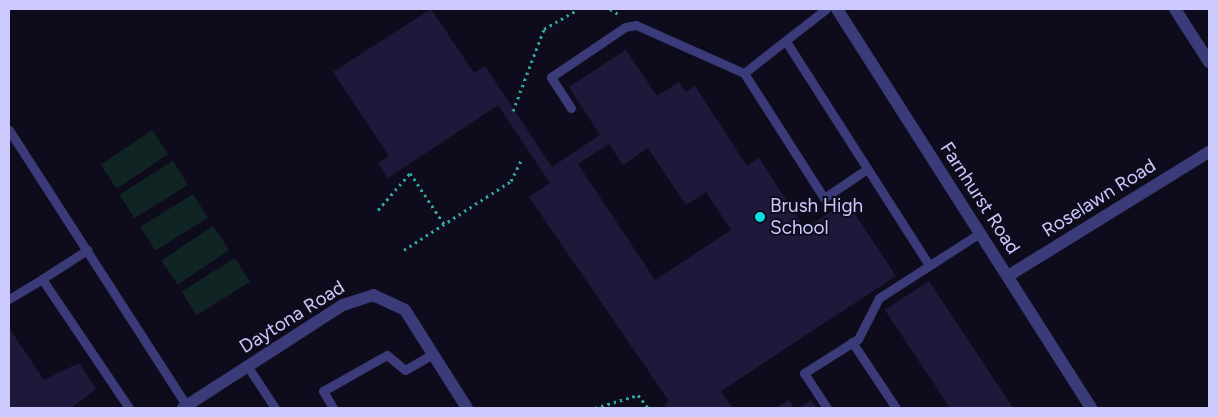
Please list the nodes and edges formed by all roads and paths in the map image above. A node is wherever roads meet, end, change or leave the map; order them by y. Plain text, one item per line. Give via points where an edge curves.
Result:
1 (578, 9) edge
2 (826, 9) edge
3 (837, 9) edge
4 (1175, 9) edge
5 (787, 43) junction
6 (1209, 62) edge
7 (744, 73) junction
8 (571, 108) dead end
9 (513, 111) dead end
10 (9, 130) edge
11 (1209, 152) edge
12 (522, 158) dead end
13 (867, 169) junction
14 (378, 210) dead end
15 (444, 224) junction
16 (980, 233) junction
17 (87, 250) junction
18 (404, 250) dead end
19 (929, 265) junction
20 (1008, 276) junction
21 (42, 279) junction
22 (9, 300) edge
23 (852, 342) junction
24 (433, 354) junction
25 (248, 367) junction
26 (185, 407) edge
27 (129, 408) edge
28 (275, 408) edge
29 (333, 408) edge
30 (467, 408) edge
31 (595, 408) edge
32 (648, 408) edge
33 (827, 408) edge
34 (896, 408) edge
35 (1092, 408) edge

1 - 9 path via 544,30
2 - 5 lane via 800,27
3 - 16 street, Farnhurst Road
4 - 6 street
5 - 7 lane
5 - 13 lane
7 - 8 lane via 636,25 625,27 551,77
7 - 13 lane via 824,198
10 - 17 lane
11 - 20 street, Roselawn Road
12 - 15 path via 511,181
13 - 19 lane
14 - 15 path via 410,173
15 - 18 path
16 - 19 lane
16 - 20 street, Farnhurst Road
17 - 21 lane
17 - 26 lane
19 - 23 lane via 875,302
20 - 35 street, Farnhurst Road
21 - 22 lane
21 - 27 lane
23 - 33 lane via 804,374
23 - 34 lane
24 - 25 street, Daytona Road via 418,329 395,302 373,295 358,297
24 - 29 lane via 405,370 387,355 323,390
24 - 30 street, Daytona Road
25 - 26 street, Daytona Road
25 - 28 lane
31 - 32 path via 638,395

